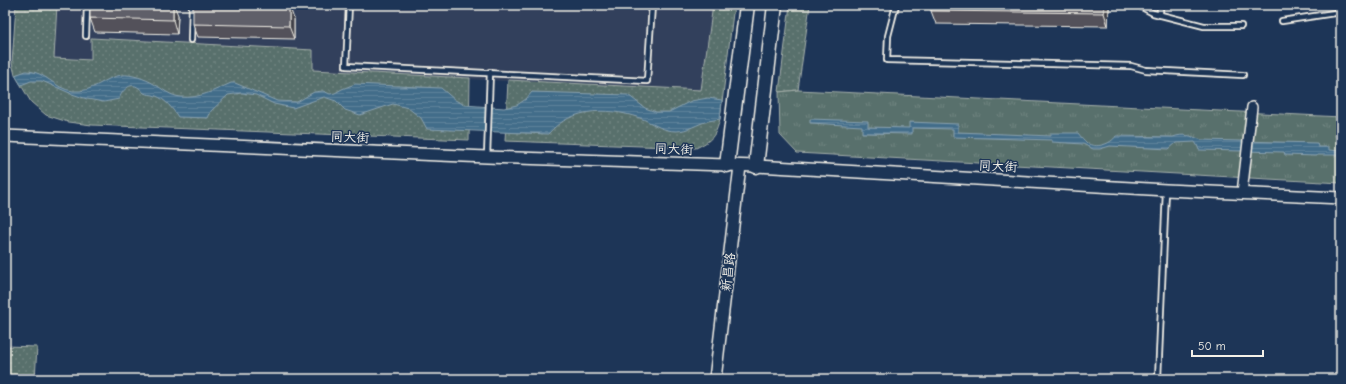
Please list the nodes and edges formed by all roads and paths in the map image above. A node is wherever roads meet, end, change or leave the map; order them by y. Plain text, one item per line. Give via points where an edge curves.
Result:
1 (87, 5) edge
2 (192, 5) edge
3 (349, 5) edge
4 (652, 5) edge
5 (747, 5) edge
6 (775, 5) edge
7 (896, 5) edge
8 (1138, 5) edge
9 (1160, 5) edge
10 (1341, 12) edge
11 (1160, 15) junction
12 (1282, 21) dead end
13 (1241, 26) dead end
14 (86, 36) dead end
15 (192, 40) dead end
16 (490, 72) junction
17 (1243, 75) dead end
18 (1252, 107) dead end
19 (5, 136) edge
20 (486, 157) junction
21 (733, 165) junction
22 (756, 166) junction
23 (1166, 190) junction
24 (1242, 193) junction
25 (1341, 198) edge
26 (715, 379) edge
27 (1158, 379) edge

1 - 14 lane
2 - 15 lane
3 - 16 lane via 346,66
4 - 16 lane via 647,80
5 - 21 main road, 新昌路
6 - 22 main road
7 - 17 lane via 888,36 887,60 1131,66 1146,70
8 - 11 lane
9 - 11 lane
10 - 12 lane
11 - 13 lane via 1204,26
16 - 20 lane
18 - 24 street
19 - 20 street, 同大街
20 - 21 street, 同大街
21 - 22 street, 同大街
21 - 26 street, 新昌路
22 - 23 street, 同大街
23 - 24 street, 同大街
23 - 27 lane
24 - 25 street, 同大街

